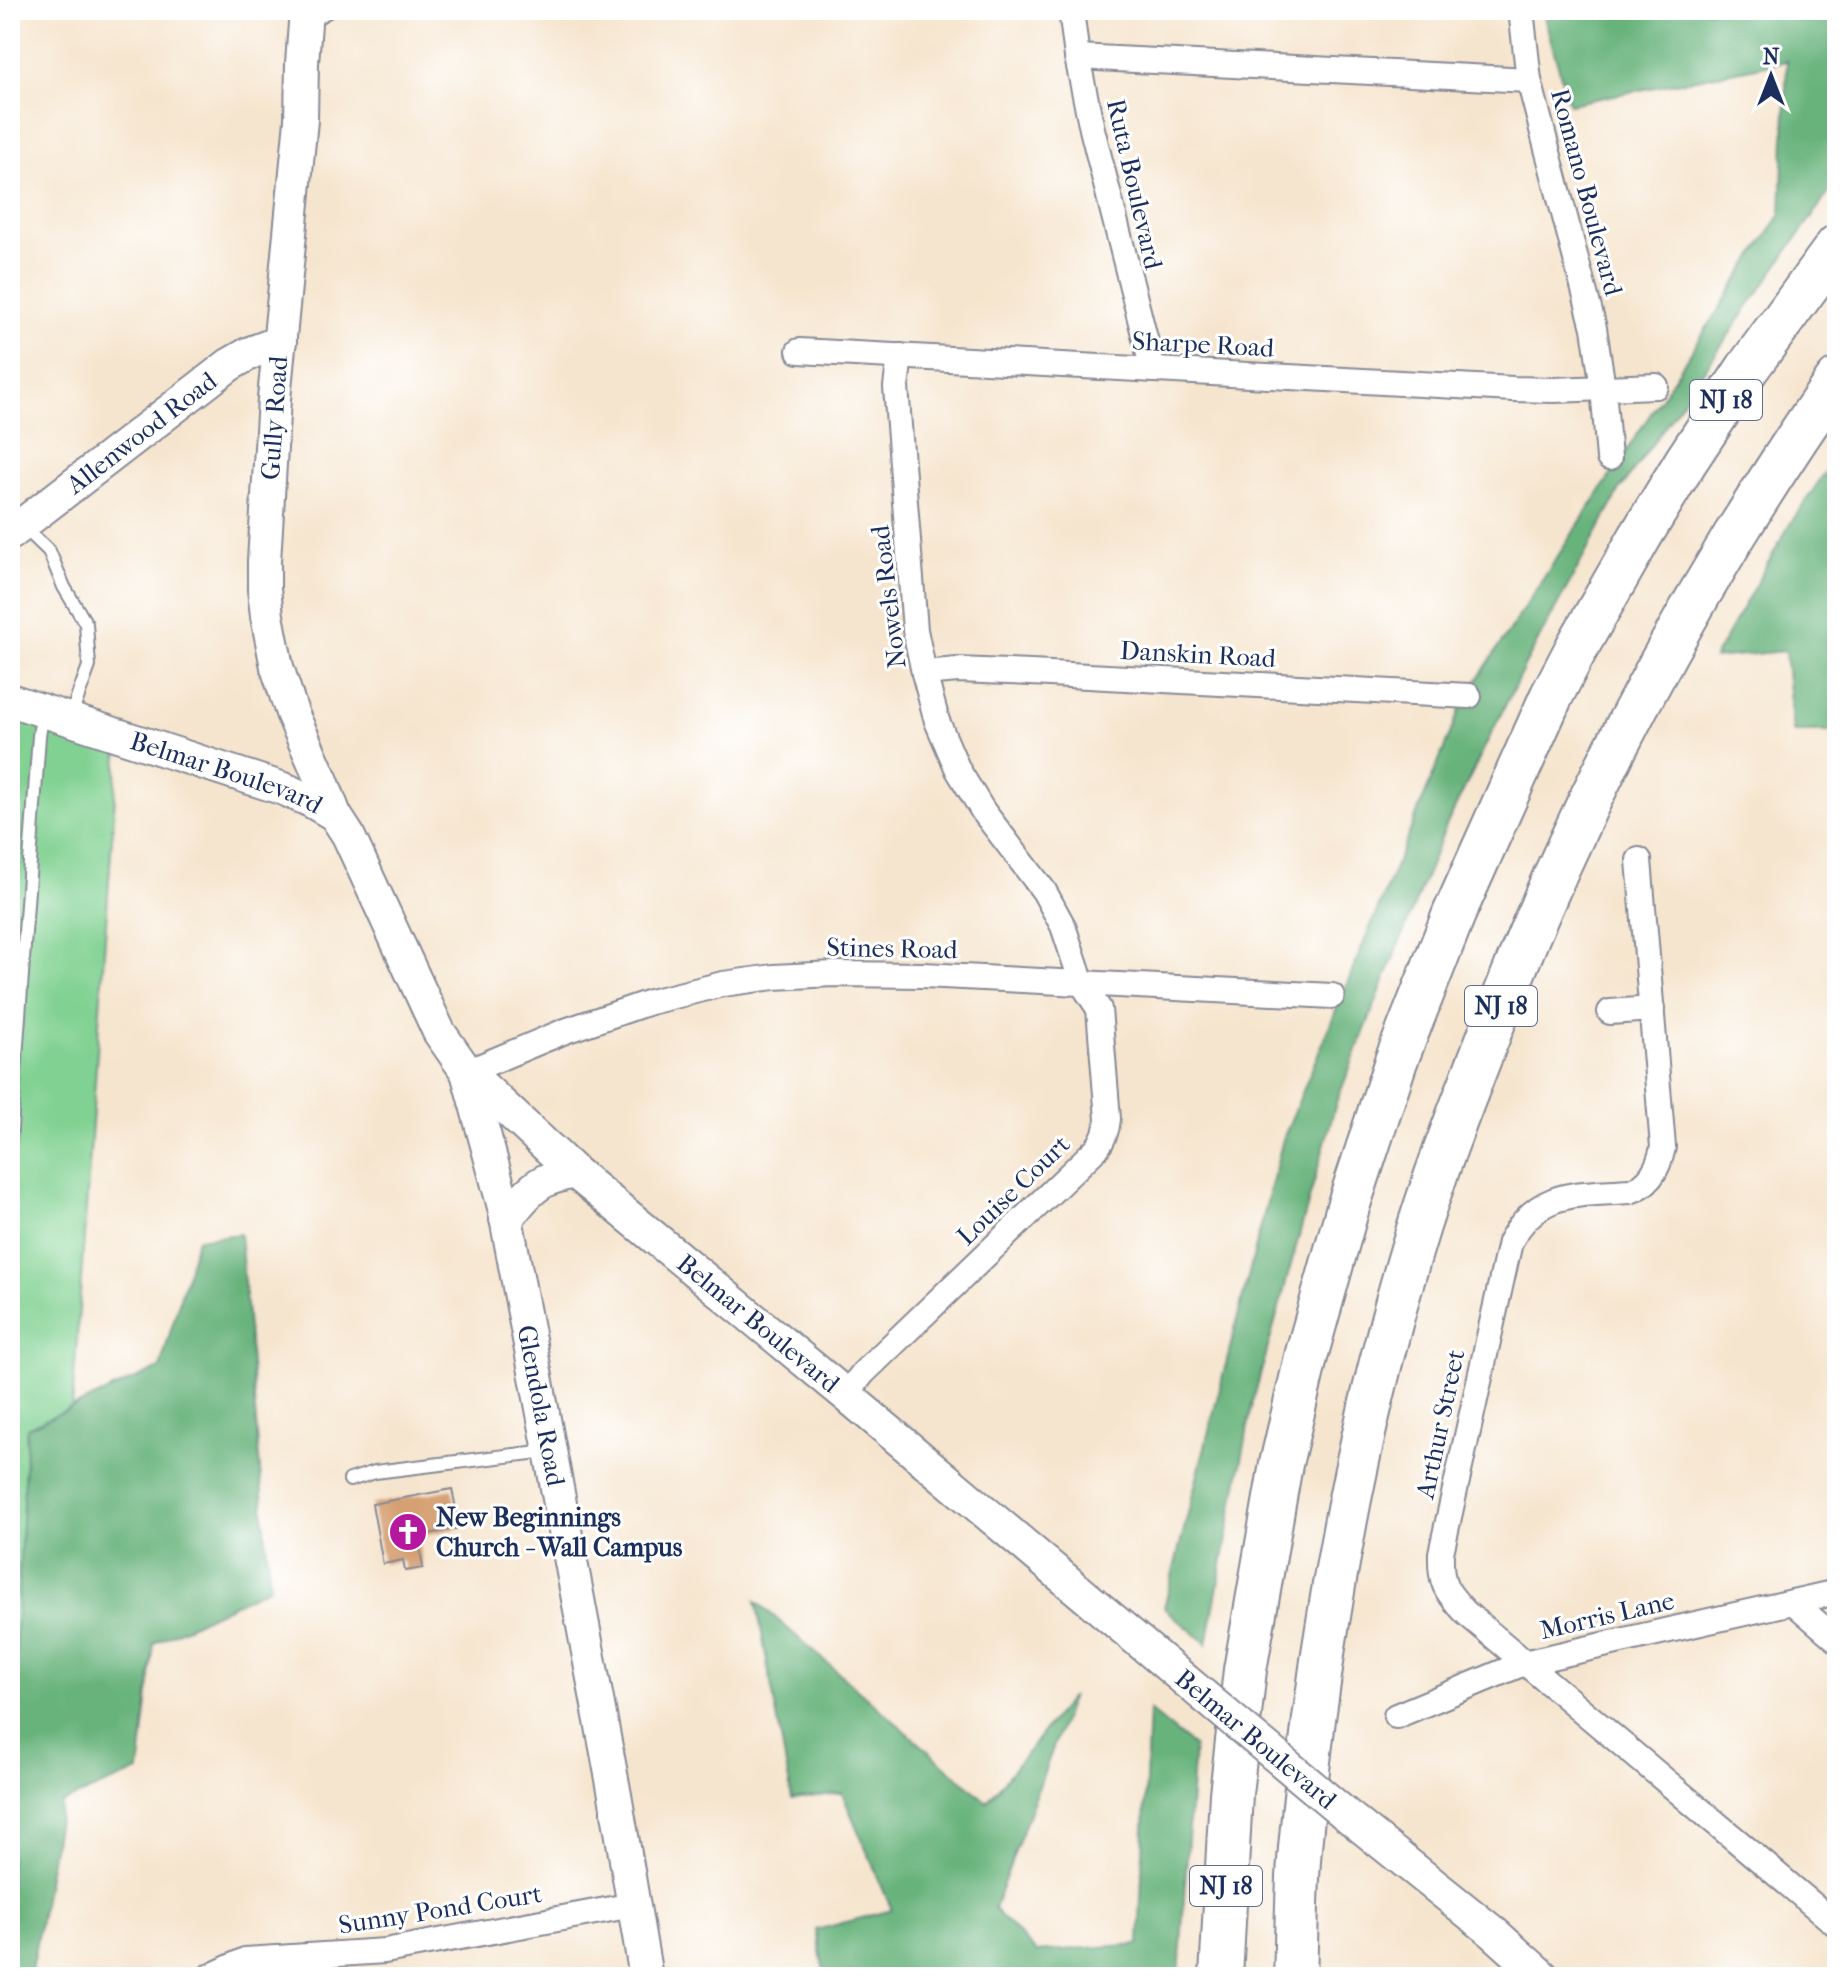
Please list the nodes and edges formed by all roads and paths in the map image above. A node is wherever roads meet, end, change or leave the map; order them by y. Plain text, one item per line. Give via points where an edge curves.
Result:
1 (1071, 10) edge
2 (1521, 10) edge
3 (313, 15) edge
4 (1077, 57) junction
5 (1529, 80) junction
6 (1837, 246) edge
7 (280, 342) junction
8 (799, 351) dead end
9 (900, 356) junction
10 (1153, 370) junction
11 (1837, 380) edge
12 (1656, 386) dead end
13 (1603, 388) junction
14 (1609, 458) dead end
15 (16, 530) edge
16 (924, 673) junction
17 (1469, 696) dead end
18 (10, 700) edge
19 (56, 715) junction
20 (335, 815) junction
21 (1639, 860) dead end
22 (1082, 983) junction
23 (1332, 996) dead end
24 (1652, 1009) junction
25 (1610, 1012) dead end
26 (467, 1072) junction
27 (10, 1142) edge
28 (574, 1172) junction
29 (506, 1219) junction
30 (846, 1395) junction
31 (550, 1451) junction
32 (350, 1480) dead end
33 (1837, 1592) edge
34 (1793, 1602) junction
35 (1837, 1640) edge
36 (1524, 1663) junction
37 (1396, 1716) dead end
38 (633, 1905) junction
39 (1837, 1925) edge
40 (209, 1977) edge
41 (646, 1977) edge
42 (1221, 1977) edge
43 (1295, 1977) edge
44 (1543, 1977) edge

1 - 4 street, Ruta Boulevard
2 - 5 street, Romano Boulevard
3 - 7 street, Gully Road via 302,63
4 - 5 street
4 - 10 street, Ruta Boulevard
5 - 13 street, Romano Boulevard via 1594,328
6 - 42 highway, NJ 18 via 1686,461 1576,649 1454,914 1396,1061 1348,1207 1281,1464 1245,1670 1231,1794
7 - 15 street, Allenwood Road via 229,365
7 - 20 street, Gully Road via 264,561 267,616 292,713
8 - 9 street, Sharpe Road
9 - 10 street, Sharpe Road
9 - 16 street, Nowels Road via 896,387 915,630
10 - 13 street, Sharpe Road via 1513,389
11 - 43 highway, NJ 18 via 1699,594 1636,705 1537,914 1440,1162 1388,1331 1340,1546 1299,1852
12 - 13 street, Sharpe Road
13 - 14 street, Romano Boulevard
15 - 19 lane via 49,551 86,624 89,666
16 - 17 street, Danskin Road via 1031,673
16 - 22 street, Nowels Road via 958,770 1056,912
18 - 19 street, Belmar Boulevard
19 - 20 street, Belmar Boulevard via 284,789
19 - 27 lane via 37,751
20 - 26 street, Belmar Boulevard via 439,1032
21 - 24 street, Arthur Street
22 - 23 street, Stines Road
22 - 26 street, Stines Road via 834,974 723,984 621,1011
22 - 30 street, Louise Court via 1099,1009 1108,1119 1103,1140
24 - 25 street
24 - 36 street, Arthur Street via 1660,1163 1638,1188 1552,1200 1518,1227 1507,1251 1441,1553 1440,1573 1448,1594
26 - 28 street, Belmar Boulevard
26 - 29 street, Glendola Road
28 - 29 street via 539,1185
28 - 30 street, Belmar Boulevard
29 - 31 street, Glendola Road
30 - 44 street, Belmar Boulevard, bridge
31 - 32 lane via 375,1472
31 - 38 street, Glendola Road
33 - 34 street, Morris Lane
34 - 35 street
34 - 36 street, Morris Lane
36 - 37 street, Morris Lane
36 - 39 street, Arthur Street
38 - 40 street, Sunny Pond Court via 385,1951 245,1960
38 - 41 street, Glendola Road

